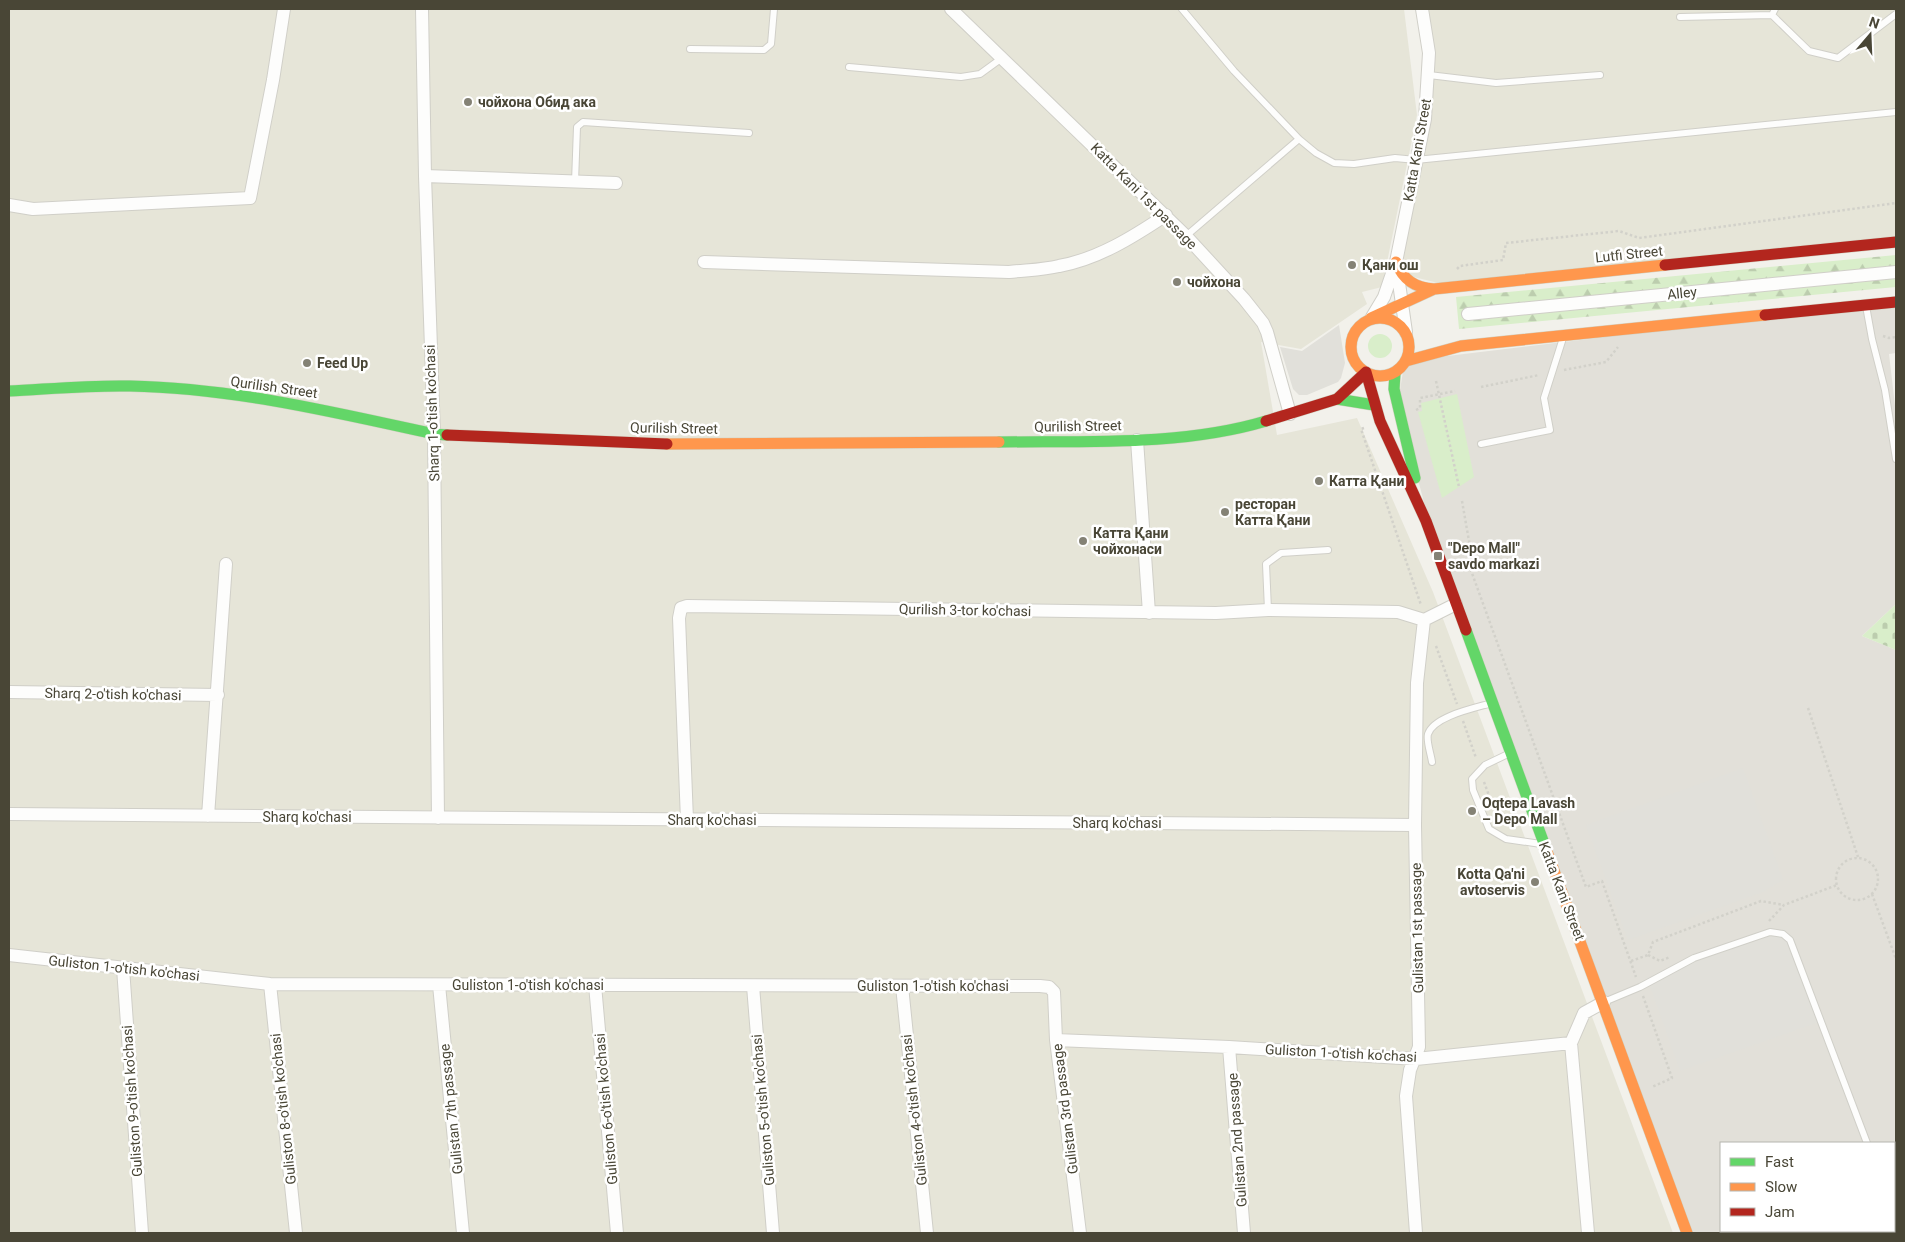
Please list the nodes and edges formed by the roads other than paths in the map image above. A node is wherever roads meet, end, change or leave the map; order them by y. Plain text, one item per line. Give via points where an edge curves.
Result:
1 (284, 9) edge
2 (422, 9) edge
3 (774, 9) edge
4 (951, 9) edge
5 (1182, 9) edge
6 (1422, 9) edge
7 (1773, 12) edge
8 (1896, 14) edge
9 (1680, 17) dead end
10 (690, 49) dead end
11 (1002, 58) junction
12 (849, 67) dead end
13 (1429, 75) junction
14 (1600, 75) dead end
15 (1896, 112) edge
16 (749, 133) dead end
17 (1299, 139) junction
18 (1416, 160) junction
19 (425, 176) junction
20 (575, 182) junction
21 (616, 183) dead end
22 (9, 205) edge
23 (1166, 215) junction
24 (1186, 236) junction
25 (1896, 242) edge
26 (704, 262) dead end
27 (1396, 262) junction
28 (1896, 272) edge
29 (1434, 289) junction
30 (1896, 302) edge
31 (1402, 304) junction
32 (1865, 305) junction
33 (1468, 314) dead end
34 (1371, 318) junction
35 (1406, 332) junction
36 (1564, 335) junction
37 (1406, 361) junction
38 (1366, 372) junction
39 (1396, 373) junction
40 (9, 391) edge
41 (1338, 399) junction
42 (1374, 405) junction
43 (1290, 414) junction
44 (434, 434) junction
45 (1137, 440) junction
46 (1481, 444) dead end
47 (1896, 459) edge
48 (1426, 521) junction
49 (1328, 550) dead end
50 (226, 564) dead end
51 (1456, 604) junction
52 (1268, 610) junction
53 (1149, 613) junction
54 (1424, 620) junction
55 (9, 692) edge
56 (218, 695) junction
57 (1493, 703) junction
58 (1511, 753) junction
59 (1432, 762) dead end
60 (9, 814) edge
61 (208, 816) junction
62 (438, 818) junction
63 (687, 820) junction
64 (1415, 825) junction
65 (1545, 844) junction
66 (9, 955) edge
67 (123, 968) junction
68 (270, 984) junction
69 (438, 985) junction
70 (595, 985) junction
71 (753, 986) junction
72 (902, 986) junction
73 (1050, 987) joint
74 (1604, 1002) junction
75 (1056, 1040) junction
76 (1570, 1042) junction
77 (1230, 1047) junction
78 (1416, 1058) junction
79 (1867, 1142) edge
80 (142, 1233) edge
81 (296, 1233) edge
82 (463, 1233) edge
83 (618, 1233) edge
84 (773, 1233) edge
85 (927, 1233) edge
86 (1080, 1233) edge
87 (1244, 1233) edge
88 (1416, 1233) edge
89 (1588, 1233) edge
90 (1687, 1233) edge

1 - 22 street via 250,198 33,209
2 - 19 street, Sharq 1-o'tish ko'chasi
3 - 10 lane via 771,44 764,50
4 - 11 street, Katta Kani 1st passage
5 - 17 lane via 1234,72
6 - 13 street, Katta Kani Street
7 - 8 lane via 1810,51 1838,58
7 - 9 lane
11 - 12 lane via 980,74 961,77
11 - 23 street, Katta Kani 1st passage
13 - 14 lane via 1496,82
13 - 18 street, Katta Kani Street via 1425,119
15 - 18 lane
16 - 20 lane via 583,122 576,127
17 - 18 lane via 1334,163 1354,164 1395,158
17 - 24 lane
18 - 27 street, Katta Kani Street
19 - 20 street
19 - 44 street, Sharq 1-o'tish ko'chasi
20 - 21 street
23 - 24 street, Katta Kani 1st passage
23 - 26 street via 1101,253 1060,266 1009,272
24 - 43 street, Katta Kani 1st passage via 1263,323
25 - 29 main road, Lutfi Street
27 - 29 main road via 1410,283
27 - 31 street, Katta Kani Street
27 - 34 street, Katta Kani Street via 1384,297
28 - 33 street, Alley
29 - 31 main road, Lutfi Street
30 - 32 main road
31 - 34 main road, Lutfi Street
31 - 35 street, Katta Kani Street
32 - 36 main road
32 - 47 lane via 1886,390
34 - 35 main road via 1391,319
34 - 38 main road via 1358,327 1351,345 1353,358
35 - 37 main road via 1410,346
36 - 37 main road via 1461,346
36 - 46 lane via 1544,398 1550,430
37 - 39 main road
38 - 39 main road via 1379,376
38 - 41 main road, Qurilish Street
38 - 42 main road, Katta Kani Street
39 - 48 main road, Katta Kani Street via 1394,389
40 - 44 main road, Qurilish Street via 130,386 190,390 298,404
41 - 42 main road, Qurilish Street
41 - 43 main road, Qurilish Street
42 - 48 main road, Katta Kani Street
43 - 45 main road, Qurilish Street via 1214,433
44 - 45 main road, Qurilish Street via 686,445
44 - 62 street, Sharq 1-o'tish ko'chasi
45 - 53 street
48 - 51 main road, Katta Kani Street
49 - 52 lane via 1281,553 1266,564
50 - 56 street
51 - 54 street
51 - 57 main road, Katta Kani Street
52 - 53 street, Qurilish 3-tor ko'chasi
52 - 54 street, Qurilish 3-tor ko'chasi via 1398,612
53 - 63 street, Qurilish 3-tor ko'chasi via 681,608
54 - 64 street, Gulistan 1st passage via 1417,683
55 - 56 street, Sharq 2-o'tish ko'chasi
56 - 61 street
57 - 58 main road, Katta Kani Street
57 - 59 lane via 1434,724 1428,735
58 - 65 main road, Katta Kani Street
58 - 65 lane via 1485,765 1472,779 1474,790 1489,829 1506,839
60 - 61 street, Sharq ko'chasi
61 - 62 street, Sharq ko'chasi
62 - 63 street, Sharq ko'chasi
63 - 64 street, Sharq ko'chasi
64 - 78 street, Gulistan 1st passage via 1419,1047
65 - 74 main road, Katta Kani Street
66 - 67 street, Guliston 1-o'tish ko'chasi
67 - 68 street, Guliston 1-o'tish ko'chasi
67 - 80 street, Guliston 9-o'tish ko'chasi
68 - 69 street, Guliston 1-o'tish ko'chasi
68 - 81 street, Guliston 8-o'tish ko'chasi
69 - 70 street, Guliston 1-o'tish ko'chasi
69 - 82 street, Gulistan 7th passage
70 - 71 street, Guliston 1-o'tish ko'chasi
70 - 83 street, Guliston 6-o'tish ko'chasi
71 - 72 street, Guliston 1-o'tish ko'chasi
71 - 84 street, Guliston 5-o'tish ko'chasi
72 - 73 street, Guliston 1-o'tish ko'chasi
72 - 85 street, Guliston 4-o'tish ko'chasi
73 - 75 street, Gulistan 3rd passage via 1054,992
74 - 76 street via 1584,1013
74 - 79 lane via 1694,958 1770,932 1783,934 1790,940
74 - 90 main road, Katta Kani Street
75 - 77 street, Guliston 1-o'tish ko'chasi
75 - 86 street, Gulistan 3rd passage
76 - 78 street, Guliston 1-o'tish ko'chasi
76 - 89 street
77 - 78 street, Guliston 1-o'tish ko'chasi
77 - 87 street, Gulistan 2nd passage
78 - 88 street, Gulistan 1st passage via 1410,1070 1406,1096

